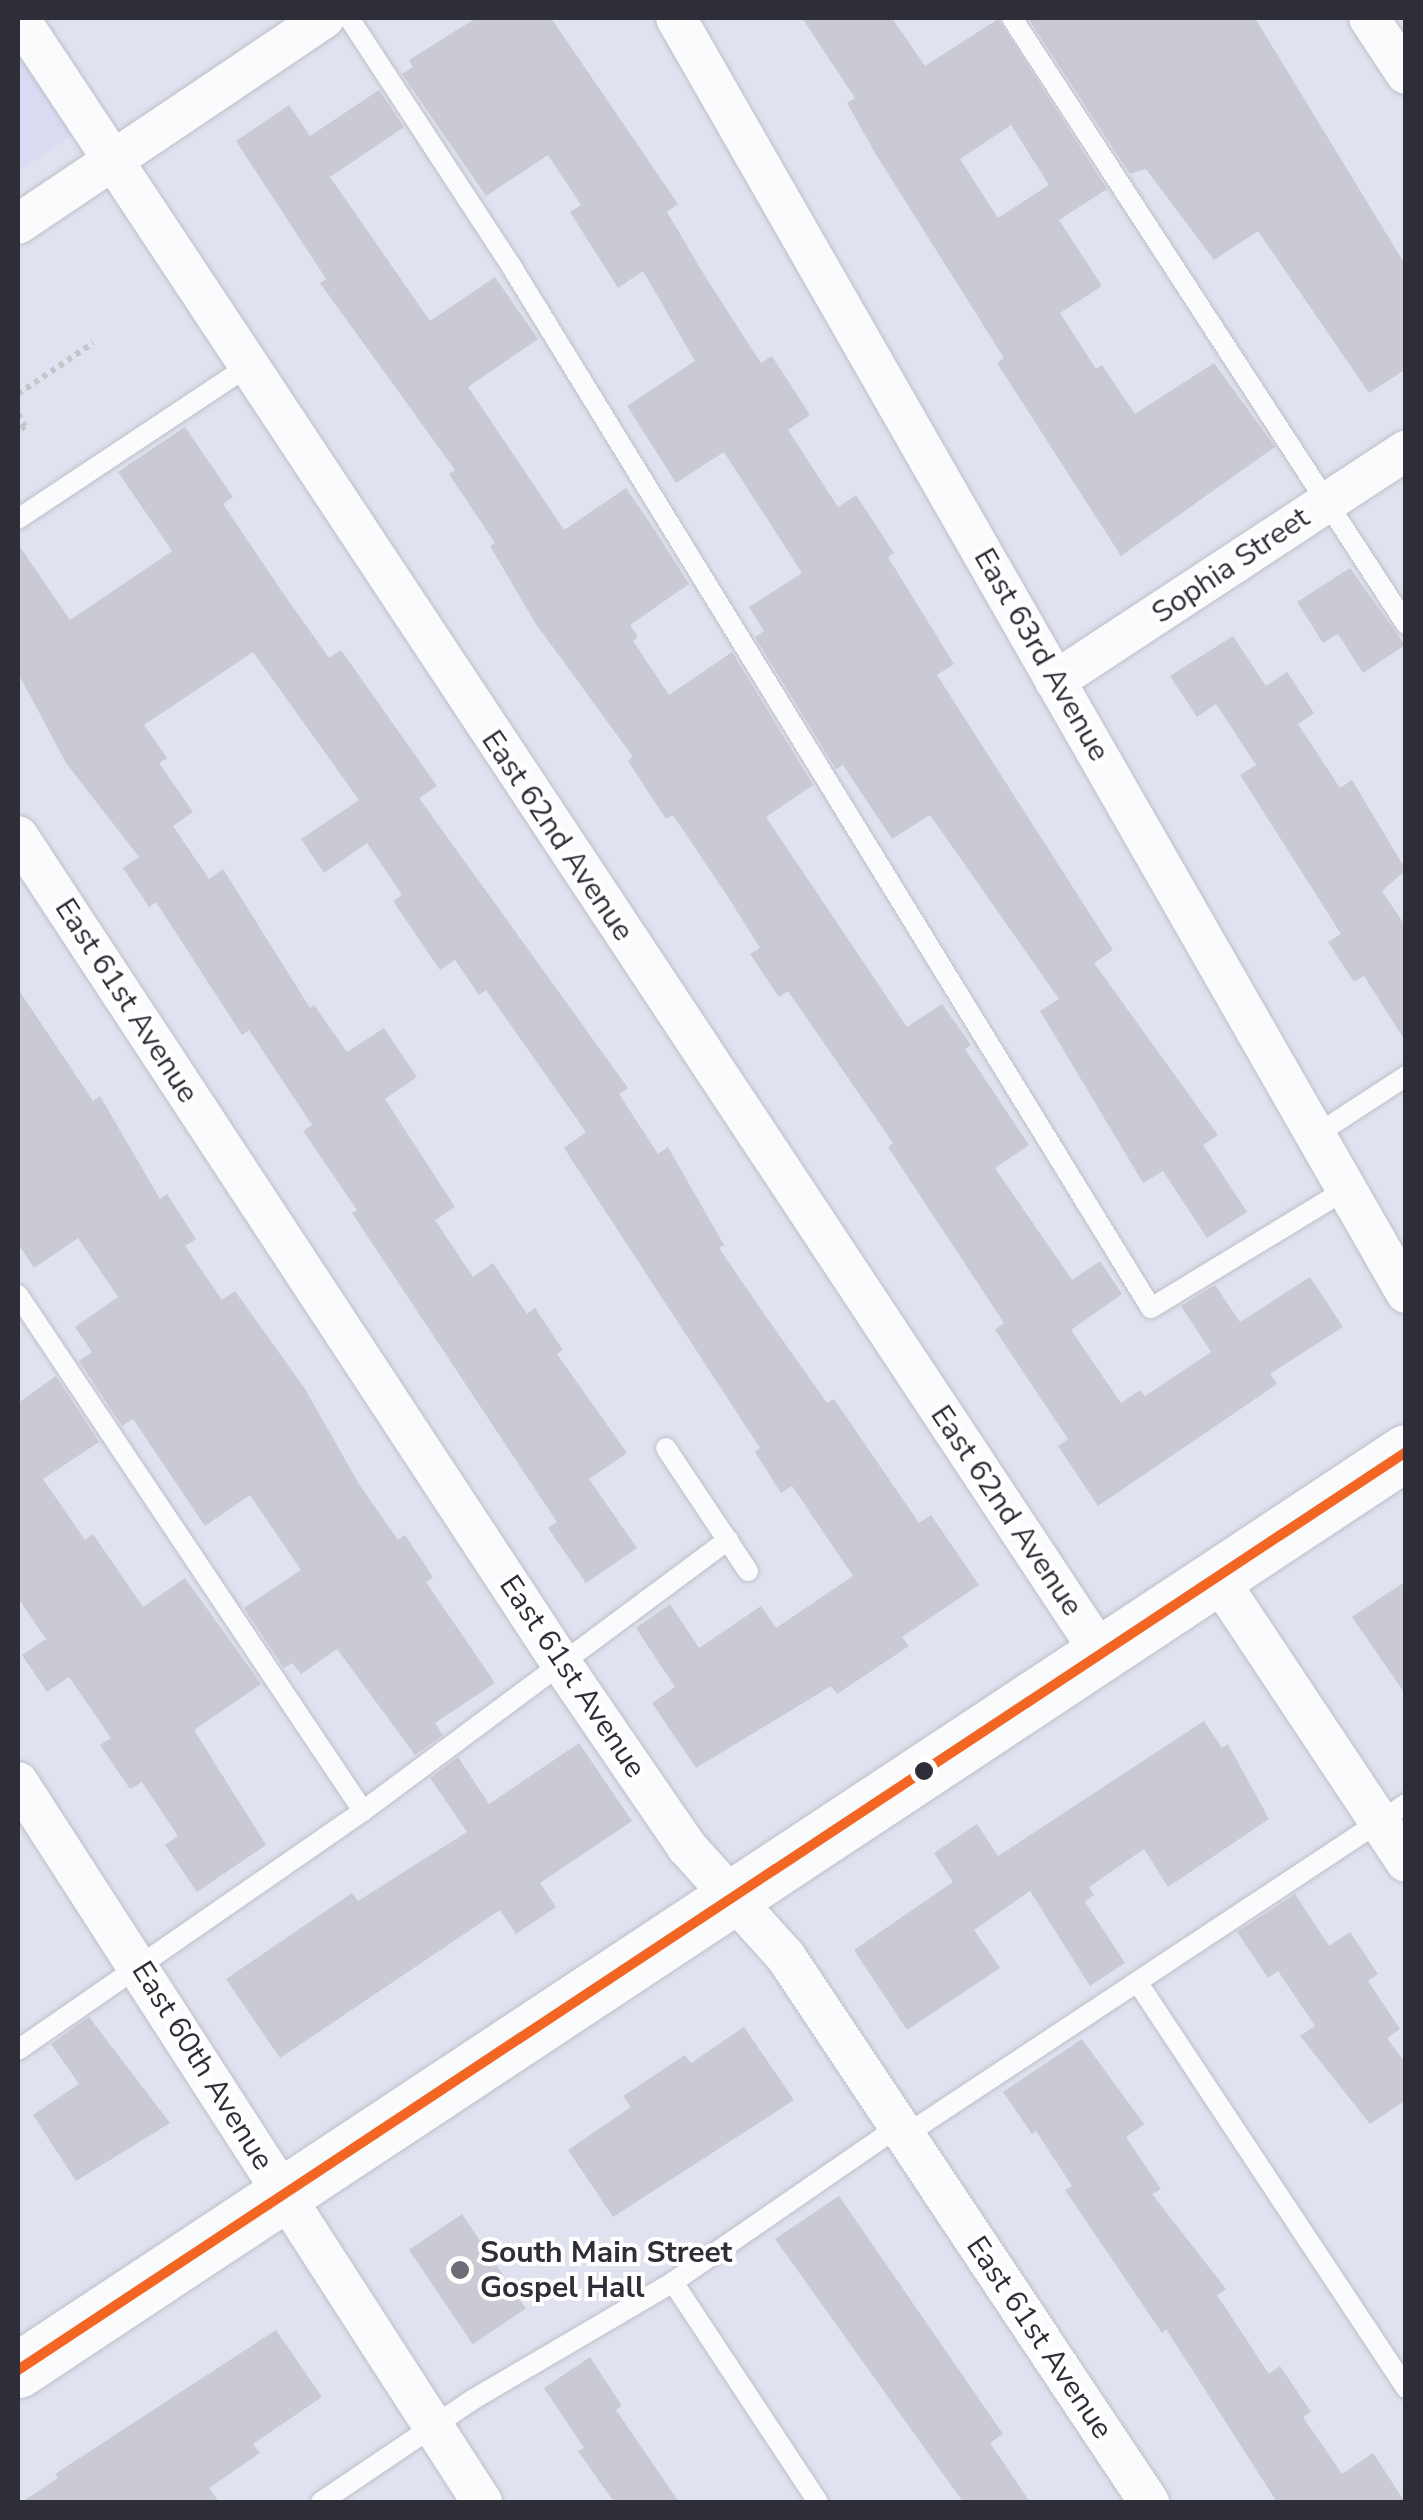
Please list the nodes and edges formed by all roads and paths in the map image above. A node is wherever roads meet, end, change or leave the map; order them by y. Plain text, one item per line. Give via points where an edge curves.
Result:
1 (19, 18) edge
2 (324, 18) edge
3 (348, 18) edge
4 (676, 18) edge
5 (1012, 18) edge
6 (1369, 18) edge
7 (1406, 74) edge
8 (113, 162) junction
9 (18, 224) edge
10 (92, 343) dead end
11 (246, 367) junction
12 (18, 394) edge
13 (18, 414) edge
14 (18, 431) edge
15 (1406, 450) edge
16 (1327, 502) junction
17 (18, 519) edge
18 (1406, 624) edge
19 (1056, 681) junction
20 (18, 836) edge
21 (1406, 1076) edge
22 (1316, 1135) junction
23 (1346, 1189) junction
24 (1406, 1293) edge
25 (18, 1295) edge
26 (666, 1448) dead end
27 (1406, 1452) edge
28 (728, 1540) junction
29 (748, 1571) dead end
30 (1216, 1576) junction
31 (1100, 1652) junction
32 (561, 1662) junction
33 (18, 1782) edge
34 (362, 1811) junction
35 (1392, 1813) edge
36 (1406, 1862) edge
37 (733, 1895) junction
38 (139, 1966) junction
39 (1138, 1983) junction
40 (18, 2050) edge
41 (902, 2131) junction
42 (281, 2192) junction
43 (673, 2282) junction
44 (18, 2370) edge
45 (1406, 2388) edge
46 (432, 2428) junction
47 (321, 2502) edge
48 (482, 2502) edge
49 (818, 2502) edge
50 (1149, 2502) edge

1 - 8 street, East 62nd Avenue
2 - 8 street
3 - 23 lane via 513,269 1152,1308
4 - 19 street, East 63rd Avenue
5 - 16 lane
6 - 7 street
8 - 9 street
8 - 11 street, East 62nd Avenue
10 - 12 path
11 - 17 lane
11 - 31 street, East 62nd Avenue
13 - 14 path via 25,426
15 - 16 street, Sophia Street
16 - 18 lane
16 - 19 street, Sophia Street
19 - 22 street, East 63rd Avenue
20 - 32 street, East 61st Avenue
21 - 22 lane
22 - 23 street, East 63rd Avenue
23 - 24 street, East 63rd Avenue
25 - 34 lane
26 - 28 lane
27 - 30 main road
28 - 29 lane
28 - 32 lane
30 - 31 main road
30 - 35 street
31 - 37 main road
32 - 34 lane
32 - 37 street, East 61st Avenue via 688,1847
33 - 38 street, East 60th Avenue
34 - 38 lane
35 - 36 street
35 - 39 lane
37 - 41 street, East 61st Avenue via 786,1957
37 - 42 main road
38 - 40 lane
38 - 42 street, East 60th Avenue
39 - 41 lane
39 - 45 lane
41 - 43 lane
41 - 50 street, East 61st Avenue
42 - 44 main road
42 - 46 street, East 60th Avenue
43 - 46 lane
43 - 49 lane
46 - 47 lane
46 - 48 street, East 60th Avenue

